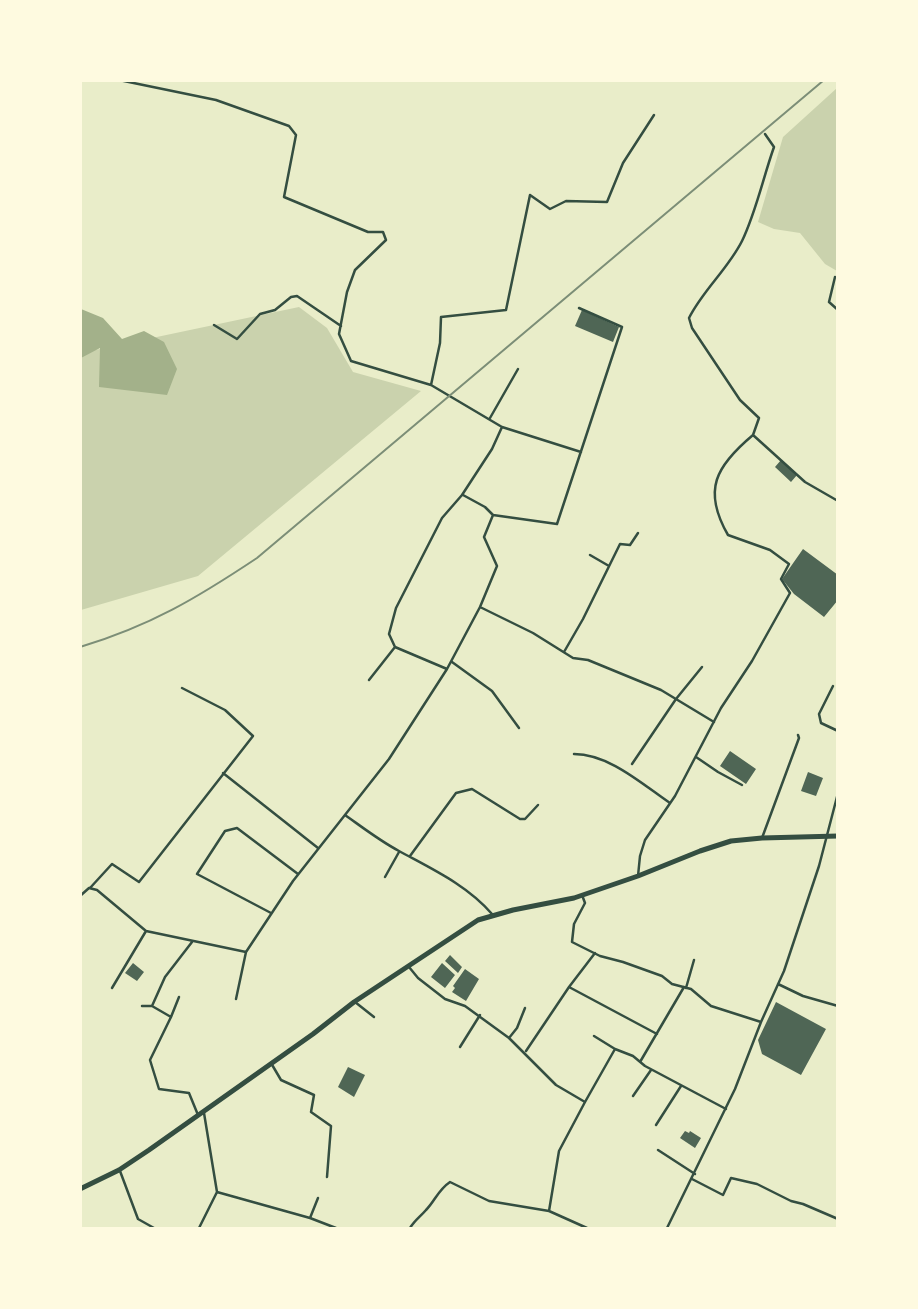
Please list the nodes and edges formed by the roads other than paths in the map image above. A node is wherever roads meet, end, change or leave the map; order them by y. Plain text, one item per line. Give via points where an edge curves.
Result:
1 (119, 80) edge
2 (654, 115) dead end
3 (765, 134) dead end
4 (835, 276) dead end
5 (579, 308) dead end
6 (838, 310) edge
7 (214, 325) dead end
8 (341, 326) junction
9 (518, 369) dead end
10 (431, 385) junction
11 (489, 419) junction
12 (502, 427) junction
13 (753, 435) junction
14 (581, 452) junction
15 (462, 495) junction
16 (838, 502) edge
17 (493, 515) junction
18 (638, 533) dead end
19 (590, 555) dead end
20 (609, 566) junction
21 (480, 607) junction
22 (395, 647) junction
23 (564, 652) junction
24 (452, 662) junction
25 (702, 667) dead end
26 (447, 669) junction
27 (369, 680) dead end
28 (832, 687) dead end
29 (182, 688) dead end
30 (676, 699) junction
31 (713, 722) junction
32 (519, 728) dead end
33 (838, 731) edge
34 (798, 735) dead end
35 (574, 754) dead end
36 (696, 757) junction
37 (632, 764) dead end
38 (223, 773) junction
39 (742, 785) dead end
40 (838, 793) edge
41 (670, 803) junction
42 (538, 805) dead end
43 (345, 815) junction
44 (838, 836) edge
45 (827, 837) junction
46 (762, 838) junction
47 (318, 848) junction
48 (399, 852) junction
49 (410, 857) junction
50 (298, 874) junction
51 (638, 876) junction
52 (385, 877) dead end
53 (90, 888) junction
54 (582, 895) junction
55 (80, 896) edge
56 (271, 913) junction
57 (493, 915) junction
58 (146, 931) junction
59 (192, 942) junction
60 (246, 952) junction
61 (595, 953) junction
62 (695, 960) dead end
63 (409, 967) junction
64 (778, 984) junction
65 (569, 987) junction
66 (112, 988) dead end
67 (685, 988) junction
68 (178, 997) dead end
69 (236, 999) dead end
70 (354, 1002) junction
71 (142, 1006) dead end
72 (152, 1006) junction
73 (838, 1006) edge
74 (526, 1008) dead end
75 (480, 1015) junction
76 (171, 1017) junction
77 (374, 1017) dead end
78 (761, 1022) junction
79 (657, 1034) junction
80 (594, 1036) dead end
81 (509, 1038) junction
82 (460, 1047) dead end
83 (615, 1049) junction
84 (525, 1051) junction
85 (640, 1062) junction
86 (271, 1063) junction
87 (652, 1070) junction
88 (681, 1086) junction
89 (633, 1096) dead end
90 (585, 1102) junction
91 (726, 1109) junction
92 (203, 1110) junction
93 (198, 1115) junction
94 (656, 1125) dead end
95 (659, 1150) dead end
96 (119, 1170) junction
97 (695, 1174) junction
98 (327, 1177) dead end
99 (692, 1180) junction
100 (80, 1189) edge
101 (216, 1192) junction
102 (318, 1198) dead end
103 (549, 1211) junction
104 (310, 1218) junction
105 (838, 1219) edge
106 (154, 1228) edge
107 (199, 1228) edge
108 (336, 1228) edge
109 (410, 1228) edge
110 (587, 1228) edge
111 (667, 1228) edge

1 - 8 street via 216,100 289,126 296,135 284,197 368,232 383,232 386,240 355,270
2 - 10 street via 623,163 607,202 566,201 550,209 530,195 506,310 441,317
3 - 13 street via 774,147 743,240 689,318 740,400 759,418
4 - 6 street via 829,302
5 - 14 street via 622,327
7 - 8 street via 237,340 260,314 297,296
8 - 10 street via 339,334 351,361
9 - 11 street
10 - 11 street
11 - 12 street
12 - 14 street
12 - 15 street
13 - 16 street via 805,482
13 - 31 street via 733,453 715,481 717,513 728,535 770,550 789,564 781,579 790,593
14 - 17 street via 557,524
15 - 17 street
15 - 22 street via 442,518 396,608 389,634
17 - 21 street via 484,537 498,566
18 - 20 street via 630,545 620,544
19 - 20 street
20 - 23 street
21 - 23 street
21 - 24 street
22 - 26 street
22 - 27 street
23 - 30 street via 640,680
24 - 26 street
24 - 32 street via 492,691
25 - 30 street
26 - 43 street via 389,759
28 - 33 street via 819,715 821,723
29 - 38 street via 225,710 253,736
30 - 31 street
30 - 37 street
31 - 36 street
34 - 46 street
35 - 41 street via 588,754 613,766
36 - 39 street
36 - 41 street
38 - 47 street
38 - 53 street via 139,882 112,864
40 - 45 street
41 - 51 street via 646,840
42 - 49 street via 526,819 520,819 472,789 456,793
43 - 47 street
43 - 48 street
44 - 45 highway
45 - 46 highway
45 - 64 street
46 - 51 highway via 731,841
47 - 50 street
48 - 49 street
48 - 52 street
49 - 57 street via 460,886
50 - 56 street
50 - 56 street via 237,828 225,831 197,874
51 - 54 highway
53 - 55 street
53 - 58 street
54 - 57 highway
54 - 61 street via 585,903 574,924 572,942
56 - 60 street
57 - 63 highway via 468,925
58 - 59 street
58 - 66 street
59 - 60 street
59 - 72 street via 165,976
60 - 69 street
61 - 65 street
61 - 67 street
62 - 67 street
63 - 70 highway
63 - 75 street via 445,999
64 - 73 street
64 - 78 street
65 - 79 street
65 - 84 street
67 - 78 street via 711,1006
67 - 79 street
68 - 76 street
70 - 77 street
70 - 86 highway
71 - 72 street
72 - 76 street
74 - 81 street
75 - 81 street
75 - 82 street
76 - 93 street via 150,1060 159,1088 189,1093
78 - 91 street
79 - 85 street
80 - 83 street
81 - 84 street
83 - 85 street
83 - 90 street
84 - 90 street via 556,1085
85 - 87 street
86 - 92 highway
86 - 98 street via 281,1080 314,1095 311,1112 331,1126
87 - 88 street
87 - 89 street
88 - 91 street
88 - 94 street
90 - 103 street via 559,1151
91 - 97 street
92 - 93 highway
92 - 101 street
93 - 96 highway
95 - 97 street
96 - 100 highway
96 - 106 street via 138,1219
97 - 99 street
99 - 105 street via 723,1195 731,1178 757,1184
99 - 111 street
101 - 104 street
101 - 107 street
102 - 104 street
103 - 109 street via 489,1201 450,1182
103 - 110 street
104 - 108 street

